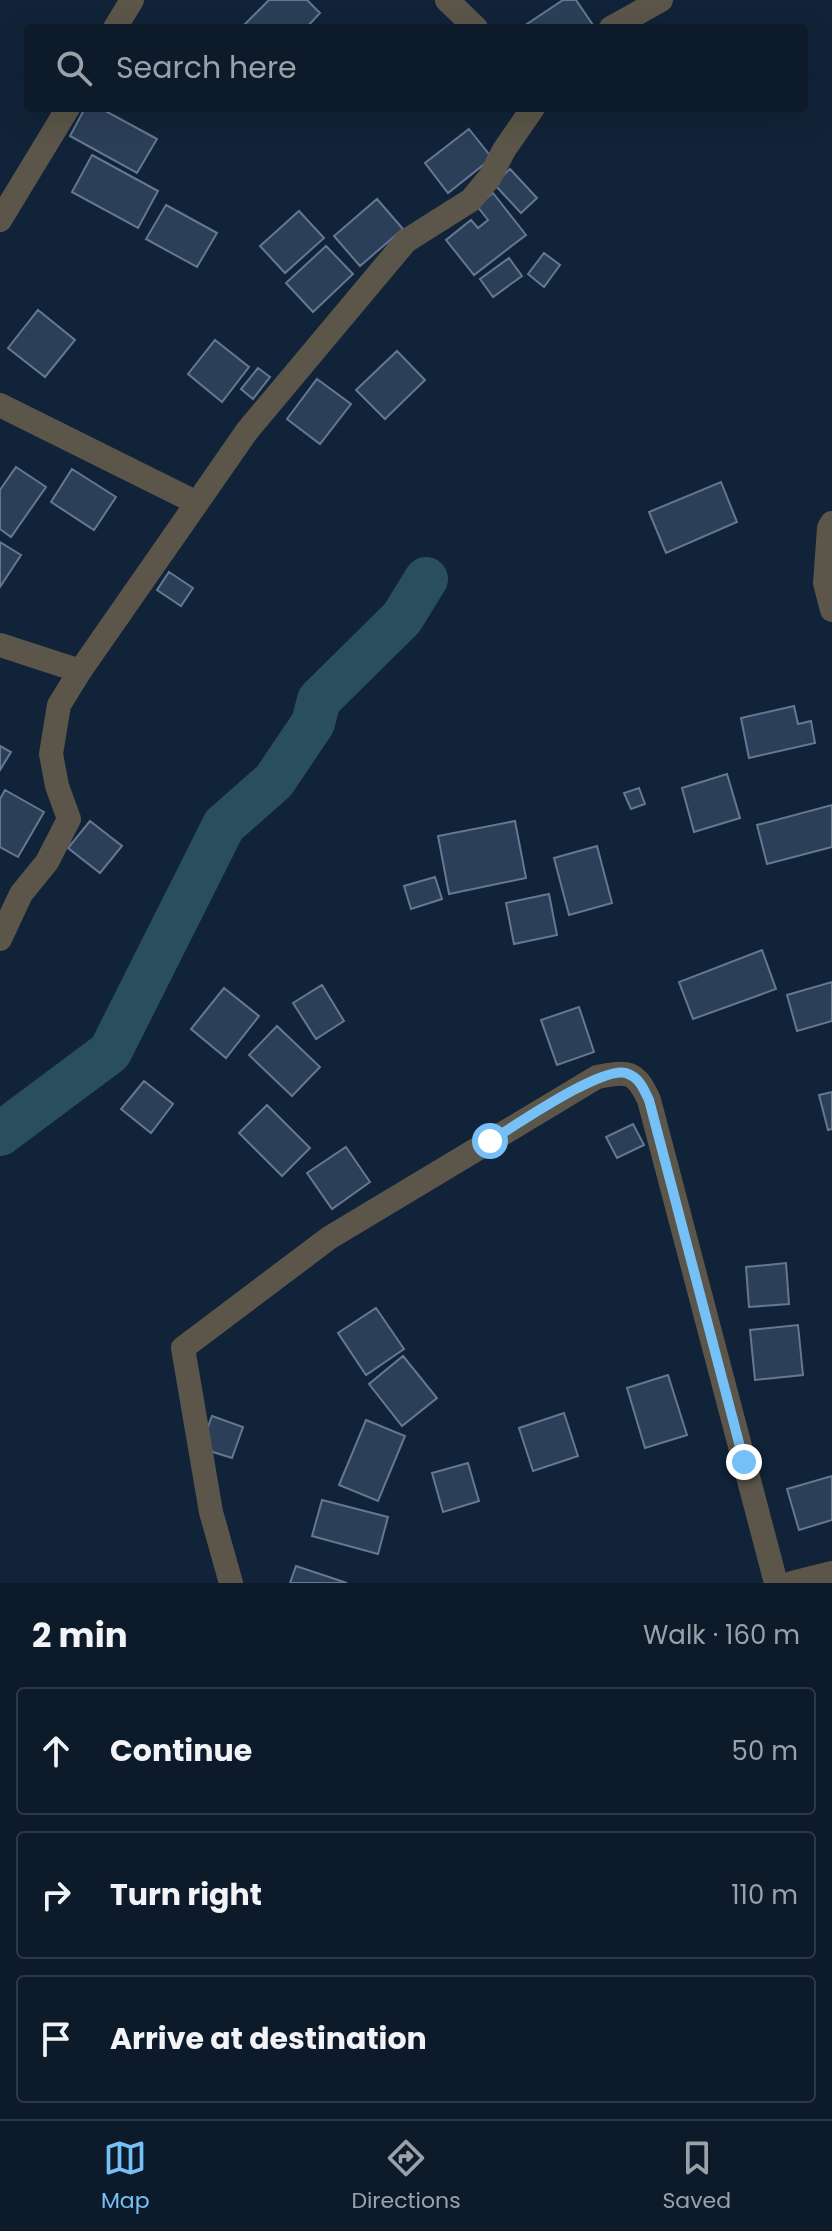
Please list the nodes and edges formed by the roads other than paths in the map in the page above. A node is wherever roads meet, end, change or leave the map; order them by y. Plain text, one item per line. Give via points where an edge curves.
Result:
1 (132, 0) edge
2 (447, 0) edge
3 (661, 0) edge
4 (117, 24) edge
5 (472, 24) edge
6 (618, 24) edge
7 (66, 112) edge
8 (530, 112) edge
9 (0, 220) edge
10 (0, 405) edge
11 (197, 503) junction
12 (832, 523) edge
13 (832, 610) edge
14 (0, 645) edge
15 (80, 671) junction
16 (0, 939) edge
17 (832, 1573) edge
18 (231, 1583) edge
19 (776, 1583) edge
20 (792, 1583) edge

1 - 4 street
2 - 5 street
3 - 6 street
7 - 9 street
8 - 11 street via 471,200 406,241 247,431
10 - 11 street
11 - 15 street
12 - 13 street via 825,583
14 - 15 street
15 - 16 street via 59,705 51,754 69,819 47,862 21,894
17 - 20 street
18 - 19 street via 211,1512 183,1348 329,1238 597,1077 623,1072 639,1079 649,1100

